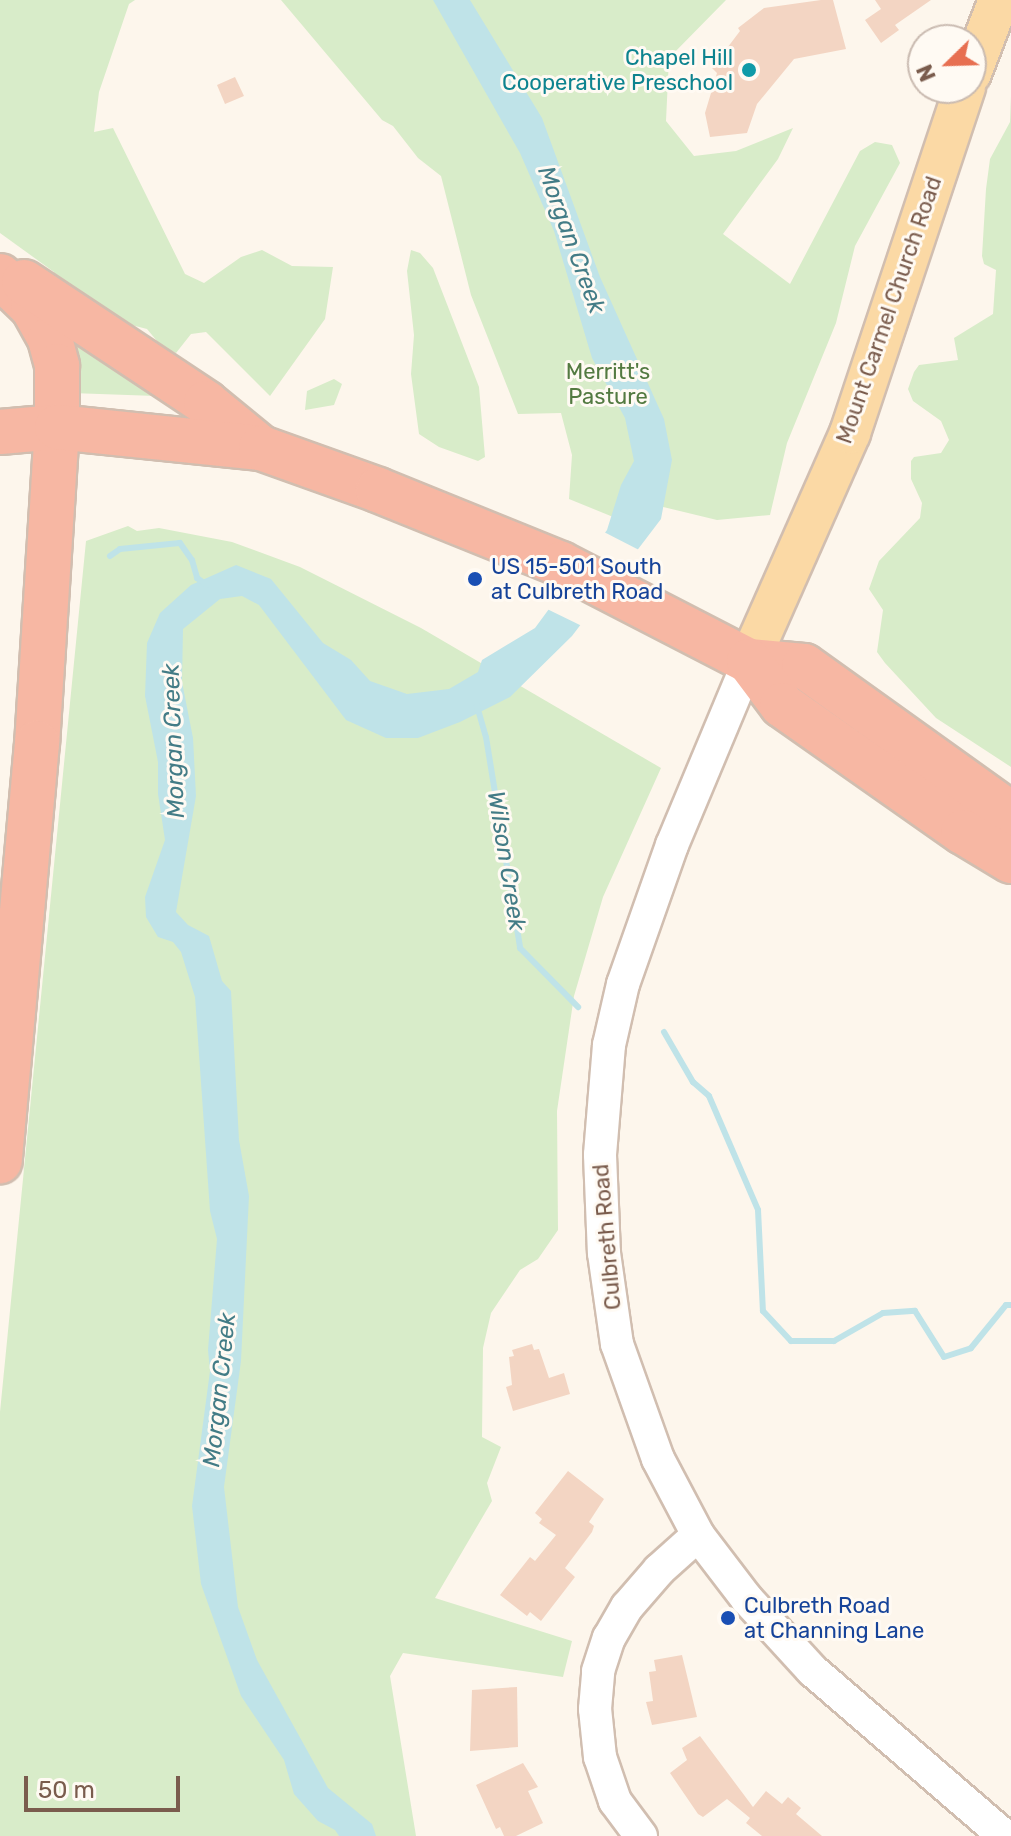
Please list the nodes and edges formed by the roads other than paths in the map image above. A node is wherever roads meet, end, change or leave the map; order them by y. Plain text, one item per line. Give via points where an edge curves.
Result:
1 (999, 0) edge
2 (987, 31) edge
3 (960, 104) edge
4 (0, 274) edge
5 (57, 427) junction
6 (0, 432) edge
7 (261, 448) junction
8 (749, 661) junction
9 (1011, 814) edge
10 (1011, 861) edge
11 (0, 1161) edge
12 (698, 1535) junction
13 (641, 1836) edge
14 (1004, 1836) edge

1 - 2 main road
3 - 8 main road, Mount Carmel Church Road via 855,420
4 - 5 highway via 33,308 50,339 57,366
4 - 7 highway via 44,295 206,403
5 - 6 highway
5 - 7 highway
5 - 11 highway via 36,758
7 - 8 highway via 523,548
8 - 9 highway via 804,666
8 - 10 highway via 782,705
8 - 12 street, Culbreth Road via 672,845 623,984 606,1066 600,1155 604,1253 617,1344 658,1459
12 - 13 street via 627,1607 598,1671 600,1757 615,1801
12 - 14 street, Culbreth Road via 812,1670

